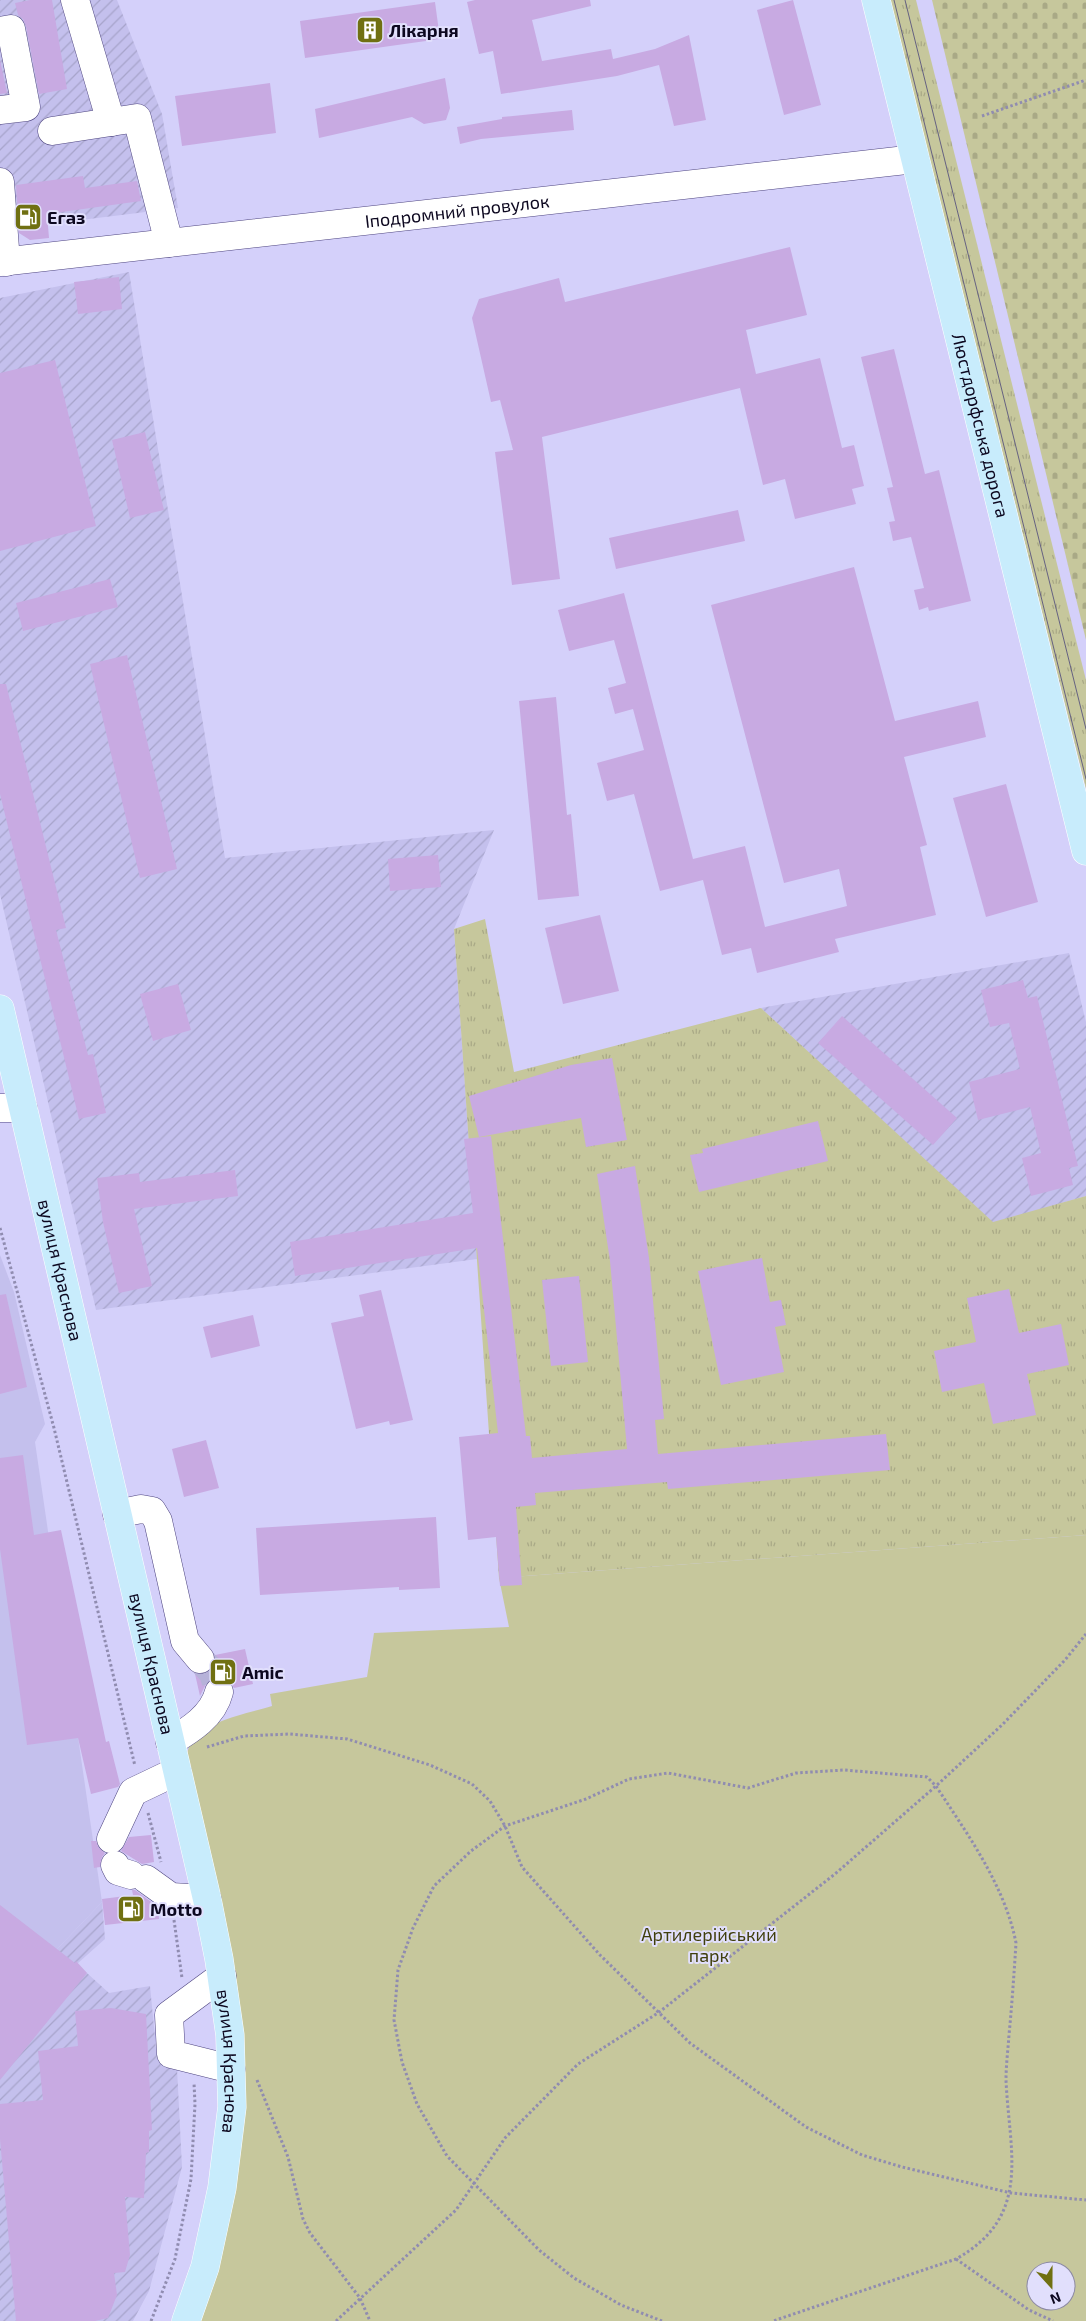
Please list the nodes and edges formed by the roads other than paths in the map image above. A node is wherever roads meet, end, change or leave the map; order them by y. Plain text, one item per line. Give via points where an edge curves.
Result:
1 (75, 0) edge
2 (876, 0) edge
3 (5, 45) edge
4 (0, 110) edge
5 (111, 122) junction
6 (52, 130) dead end
7 (915, 159) junction
8 (0, 182) edge
9 (169, 243) junction
10 (3, 262) edge
11 (1086, 850) edge
12 (0, 1009) edge
13 (12, 1108) edge
14 (117, 1514) junction
15 (148, 1647) junction
16 (218, 1692) dead end
17 (170, 1742) junction
18 (177, 1771) junction
19 (206, 1899) junction
20 (222, 1976) junction
21 (231, 2069) junction
22 (186, 2321) edge

1 - 5 street
2 - 7 main road, Люстдорфська дорога
3 - 4 street via 26,107
5 - 6 street
5 - 9 street via 137,118
7 - 9 street, Іподромний провулок
7 - 11 main road, Люстдорфська дорога
8 - 10 street
9 - 10 street, Іподромний провулок
12 - 13 main road, вулиця Краснова
13 - 14 main road, вулиця Краснова
14 - 15 main road, вулиця Краснова
14 - 15 street via 141,1509 152,1511 158,1521 193,1650
15 - 17 main road, вулиця Краснова
16 - 17 street via 213,1708 192,1729
17 - 18 main road, вулиця Краснова
18 - 19 main road, вулиця Краснова
18 - 19 street via 133,1792 126,1865 170,1897
19 - 20 main road, вулиця Краснова
20 - 21 main road, вулиця Краснова
20 - 21 street via 169,2015 171,2054
21 - 22 main road, вулиця Краснова via 232,2107 222,2188 205,2267

